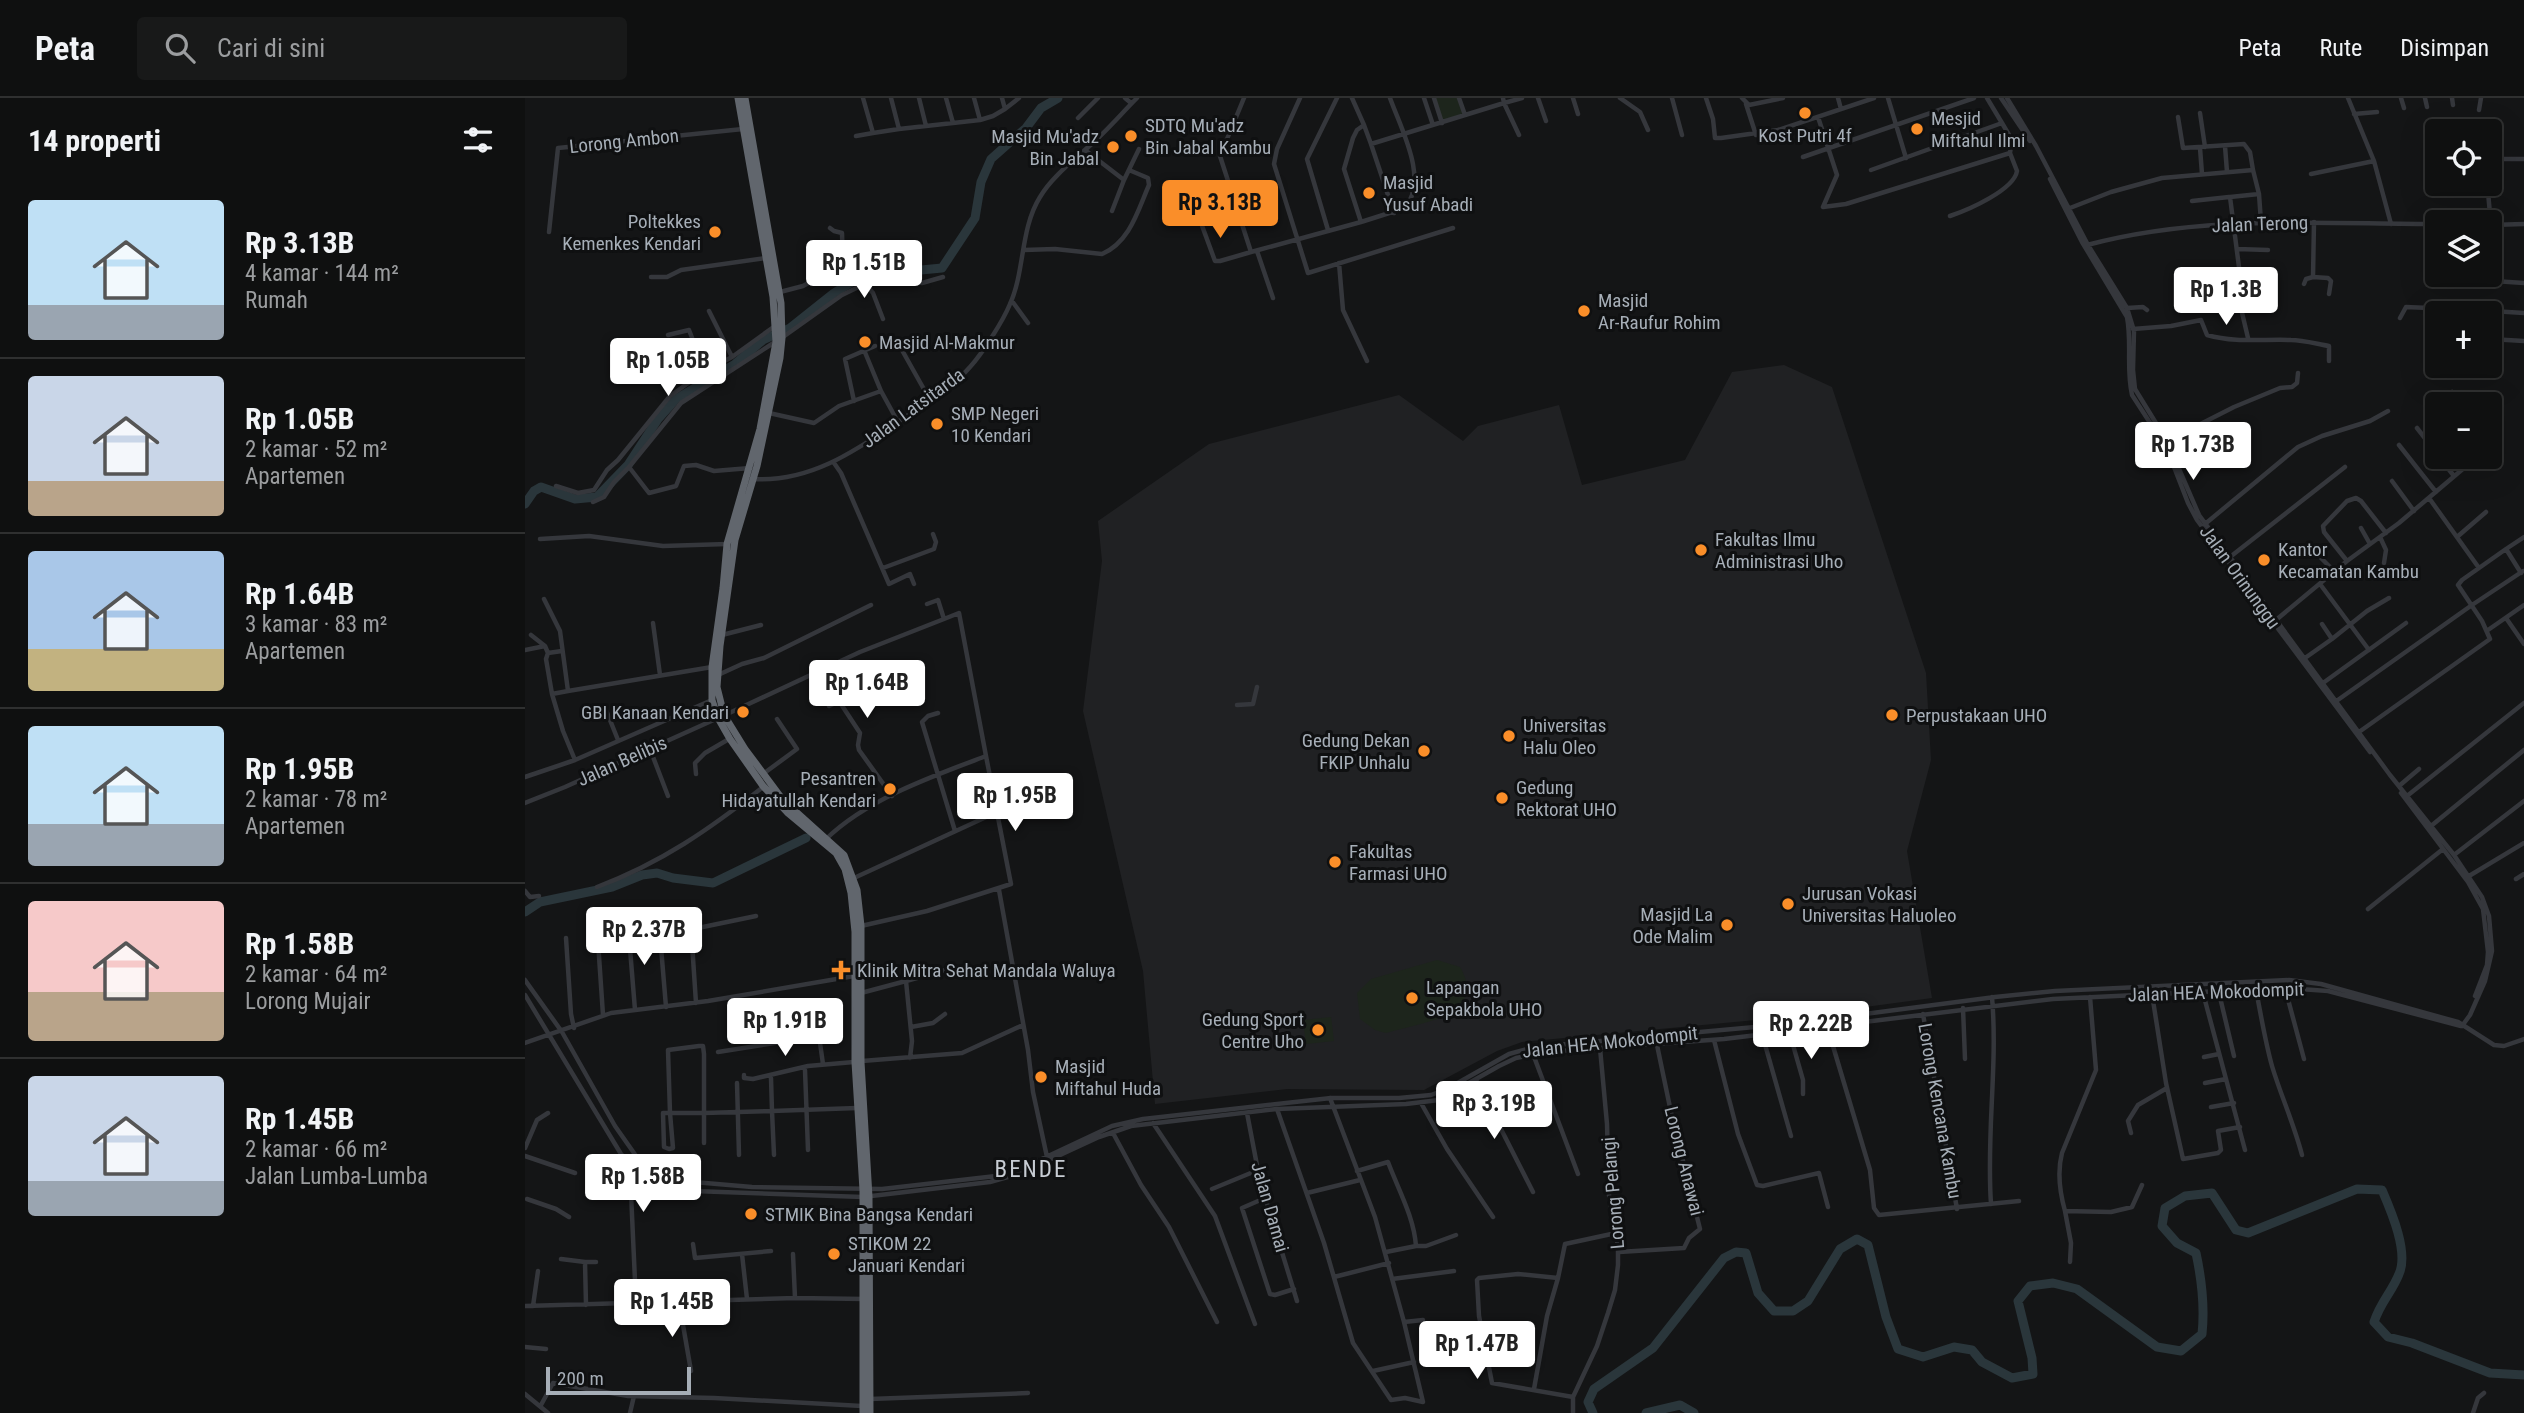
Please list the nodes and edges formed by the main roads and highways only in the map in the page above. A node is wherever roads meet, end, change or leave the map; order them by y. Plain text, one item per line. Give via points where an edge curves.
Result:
1 (738, 98) edge
2 (745, 98) edge
3 (762, 220) junction
4 (779, 324) junction
5 (776, 357) junction
6 (750, 479) junction
7 (721, 717) junction
8 (742, 751) junction
9 (825, 841) junction
10 (858, 949) junction
11 (858, 1062) junction
12 (858, 1072) junction
13 (866, 1193) junction
14 (867, 1407) edge

1 - 3 highway
2 - 3 highway
3 - 4 highway
3 - 4 highway via 779,292
4 - 5 highway
5 - 6 highway
5 - 6 highway via 769,413
6 - 7 highway via 735,540 717,675
6 - 7 highway via 727,544 712,667 712,700
7 - 8 highway
7 - 8 highway via 730,739
8 - 9 highway
8 - 9 highway via 763,786 787,813
9 - 10 highway via 840,859 848,880
9 - 10 highway via 844,855 854,878 861,926
10 - 11 highway
10 - 11 highway
11 - 12 highway
12 - 13 highway
12 - 13 highway
13 - 14 highway

